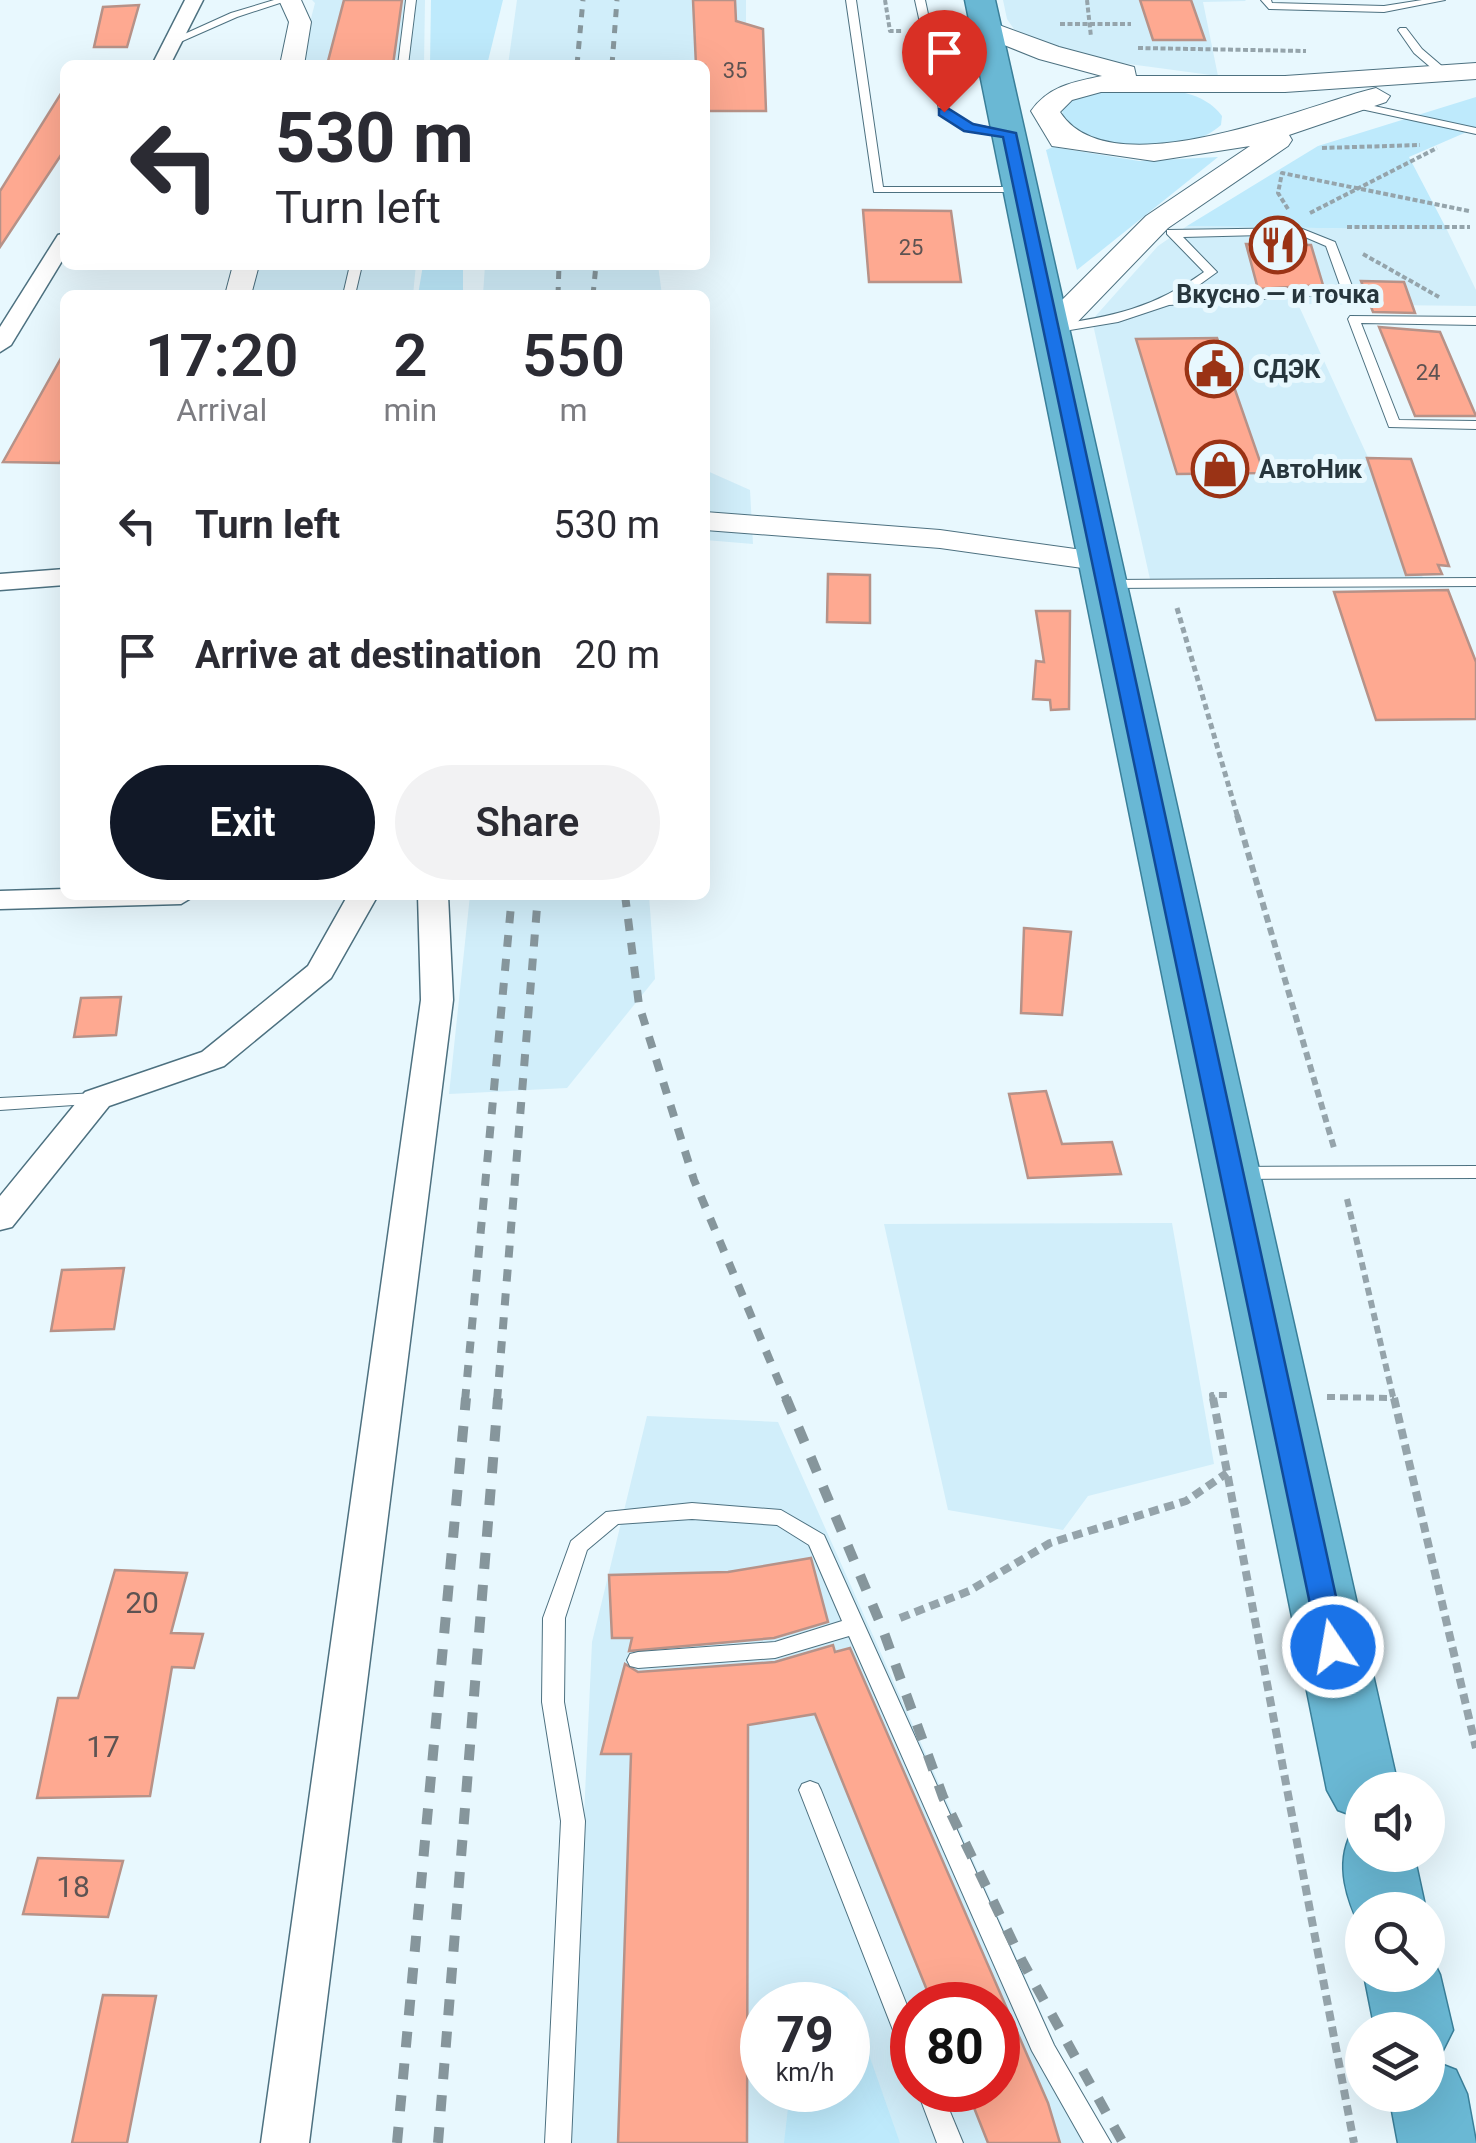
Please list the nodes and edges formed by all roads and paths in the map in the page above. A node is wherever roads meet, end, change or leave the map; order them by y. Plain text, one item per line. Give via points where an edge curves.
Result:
1 (194, 0) edge
2 (287, 0) edge
3 (411, 0) edge
4 (851, 0) edge
5 (920, 0) edge
6 (1086, 0) edge
7 (1266, 0) edge
8 (1440, 0) edge
9 (984, 15) edge
10 (1044, 24) dead end
11 (1089, 24) junction
12 (1131, 24) dead end
13 (1403, 30) dead end
14 (174, 41) junction
15 (1092, 48) dead end
16 (1126, 48) dead end
17 (1310, 51) dead end
18 (164, 60) edge
19 (293, 60) edge
20 (405, 60) edge
21 (1476, 71) edge
22 (1439, 76) junction
23 (1125, 82) junction
24 (1162, 84) junction
25 (998, 85) junction
26 (1351, 104) junction
27 (1303, 120) junction
28 (1019, 131) junction
29 (1476, 131) edge
30 (1207, 145) junction
31 (1094, 146) junction
32 (1264, 150) junction
33 (1351, 188) junction
34 (1021, 190) junction
35 (1469, 211) dead end
36 (1166, 228) junction
37 (60, 247) edge
38 (1173, 302) junction
39 (1476, 321) edge
40 (1052, 329) junction
41 (0, 345) edge
42 (1476, 424) edge
43 (710, 521) edge
44 (1106, 573) junction
45 (60, 577) edge
46 (0, 582) edge
47 (1476, 582) edge
48 (60, 898) edge
49 (0, 900) edge
50 (360, 900) edge
51 (433, 900) edge
52 (97, 1100) junction
53 (0, 1104) edge
54 (1476, 1172) edge
55 (1233, 1173) junction
56 (0, 1220) edge
57 (1227, 1474) dead end
58 (900, 1618) dead end
59 (854, 1626) junction
60 (638, 1660) dead end
61 (1359, 1772) edge
62 (810, 1790) dead end
63 (890, 1992) edge
64 (938, 2112) edge
65 (1432, 2112) edge
66 (286, 2143) edge
67 (558, 2143) edge
68 (950, 2143) edge
69 (1098, 2143) edge
70 (1438, 2143) edge

1 - 14 street
2 - 14 lane
2 - 19 street via 300,22
3 - 20 lane
4 - 34 lane via 878,190
5 - 28 lane via 944,112 969,128
6 - 11 path
7 - 8 lane via 1269,6 1388,13
9 - 24 main road via 1049,54
9 - 25 highway
10 - 11 path
11 - 12 path
11 - 15 path
13 - 22 lane
14 - 18 street
16 - 17 path
21 - 22 main road
22 - 24 main road
22 - 26 main road
23 - 24 main road
23 - 25 main road via 1067,76
23 - 31 main road via 1062,94 1045,111 1057,130
24 - 30 main road via 1212,96 1237,116 1226,137
25 - 28 highway
26 - 27 main road
26 - 29 lane
27 - 30 main road
27 - 32 main road
28 - 31 main road
28 - 34 highway
30 - 31 main road via 1153,152
32 - 33 path via 1444,144
32 - 36 main road
33 - 33 path via 1282,173 1278,193 1295,222
33 - 35 path
34 - 40 highway
36 - 38 lane via 1211,272
36 - 38 lane via 1300,231 1331,244 1348,291
36 - 40 main road
37 - 41 street
38 - 40 lane via 1117,320
39 - 42 lane via 1354,319 1394,424
40 - 44 highway
43 - 44 street via 940,539
44 - 47 lane
44 - 55 highway
45 - 46 street
48 - 49 street
50 - 52 street via 320,972 213,1059
51 - 66 street via 436,1000
52 - 53 lane
52 - 56 street
54 - 55 lane
55 - 61 highway
57 - 58 path via 1186,1501 1050,1544 969,1590
59 - 60 lane via 775,1650
59 - 67 lane via 817,1540 780,1518 692,1511 613,1517 578,1546 554,1618 554,1702 572,1822
59 - 69 lane via 1044,2051
62 - 63 lane
64 - 68 lane
65 - 70 highway

